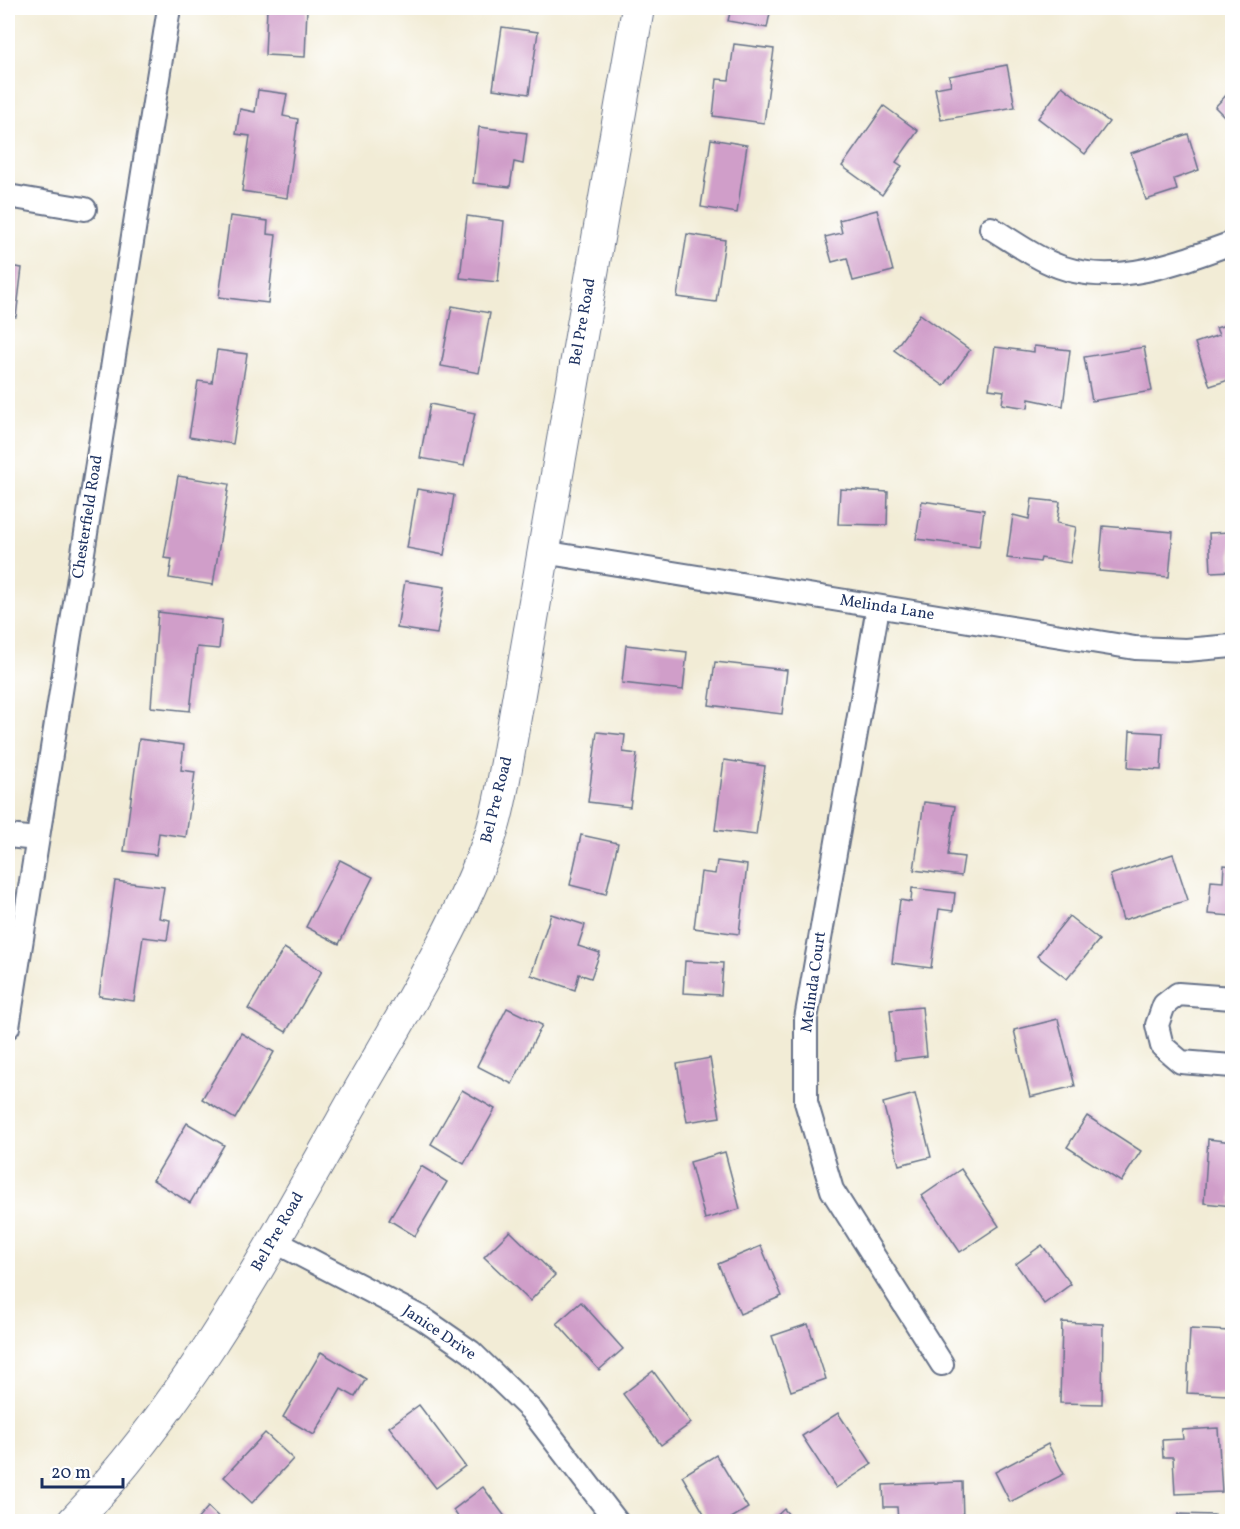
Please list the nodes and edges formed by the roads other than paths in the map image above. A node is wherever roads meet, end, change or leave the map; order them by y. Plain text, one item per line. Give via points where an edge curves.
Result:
1 (169, 8) edge
2 (638, 8) edge
3 (8, 196) edge
4 (85, 208) dead end
5 (991, 228) dead end
6 (1233, 243) edge
7 (543, 552) junction
8 (878, 607) junction
9 (1233, 646) edge
10 (8, 836) edge
11 (37, 839) junction
12 (1233, 998) edge
13 (8, 1027) edge
14 (1233, 1066) edge
15 (274, 1241) junction
16 (942, 1364) dead end
17 (73, 1521) edge
18 (617, 1521) edge

1 - 11 street, Chesterfield Road
2 - 7 main road, Bel Pre Road
3 - 4 street
5 - 6 street via 1048,262 1098,276 1162,268
7 - 8 street, Melinda Lane
7 - 15 main road, Bel Pre Road via 491,834 462,908
8 - 9 street, Melinda Lane via 1135,648 1186,650
8 - 16 street, Melinda Court via 806,1018 807,1102 832,1190
10 - 11 street
11 - 13 street, Chesterfield Road
12 - 14 street via 1178,994 1164,1005 1157,1025 1162,1046 1181,1062
15 - 17 main road, Bel Pre Road via 206,1353 102,1491
15 - 18 street, Janice Drive via 422,1318 471,1352 531,1410

